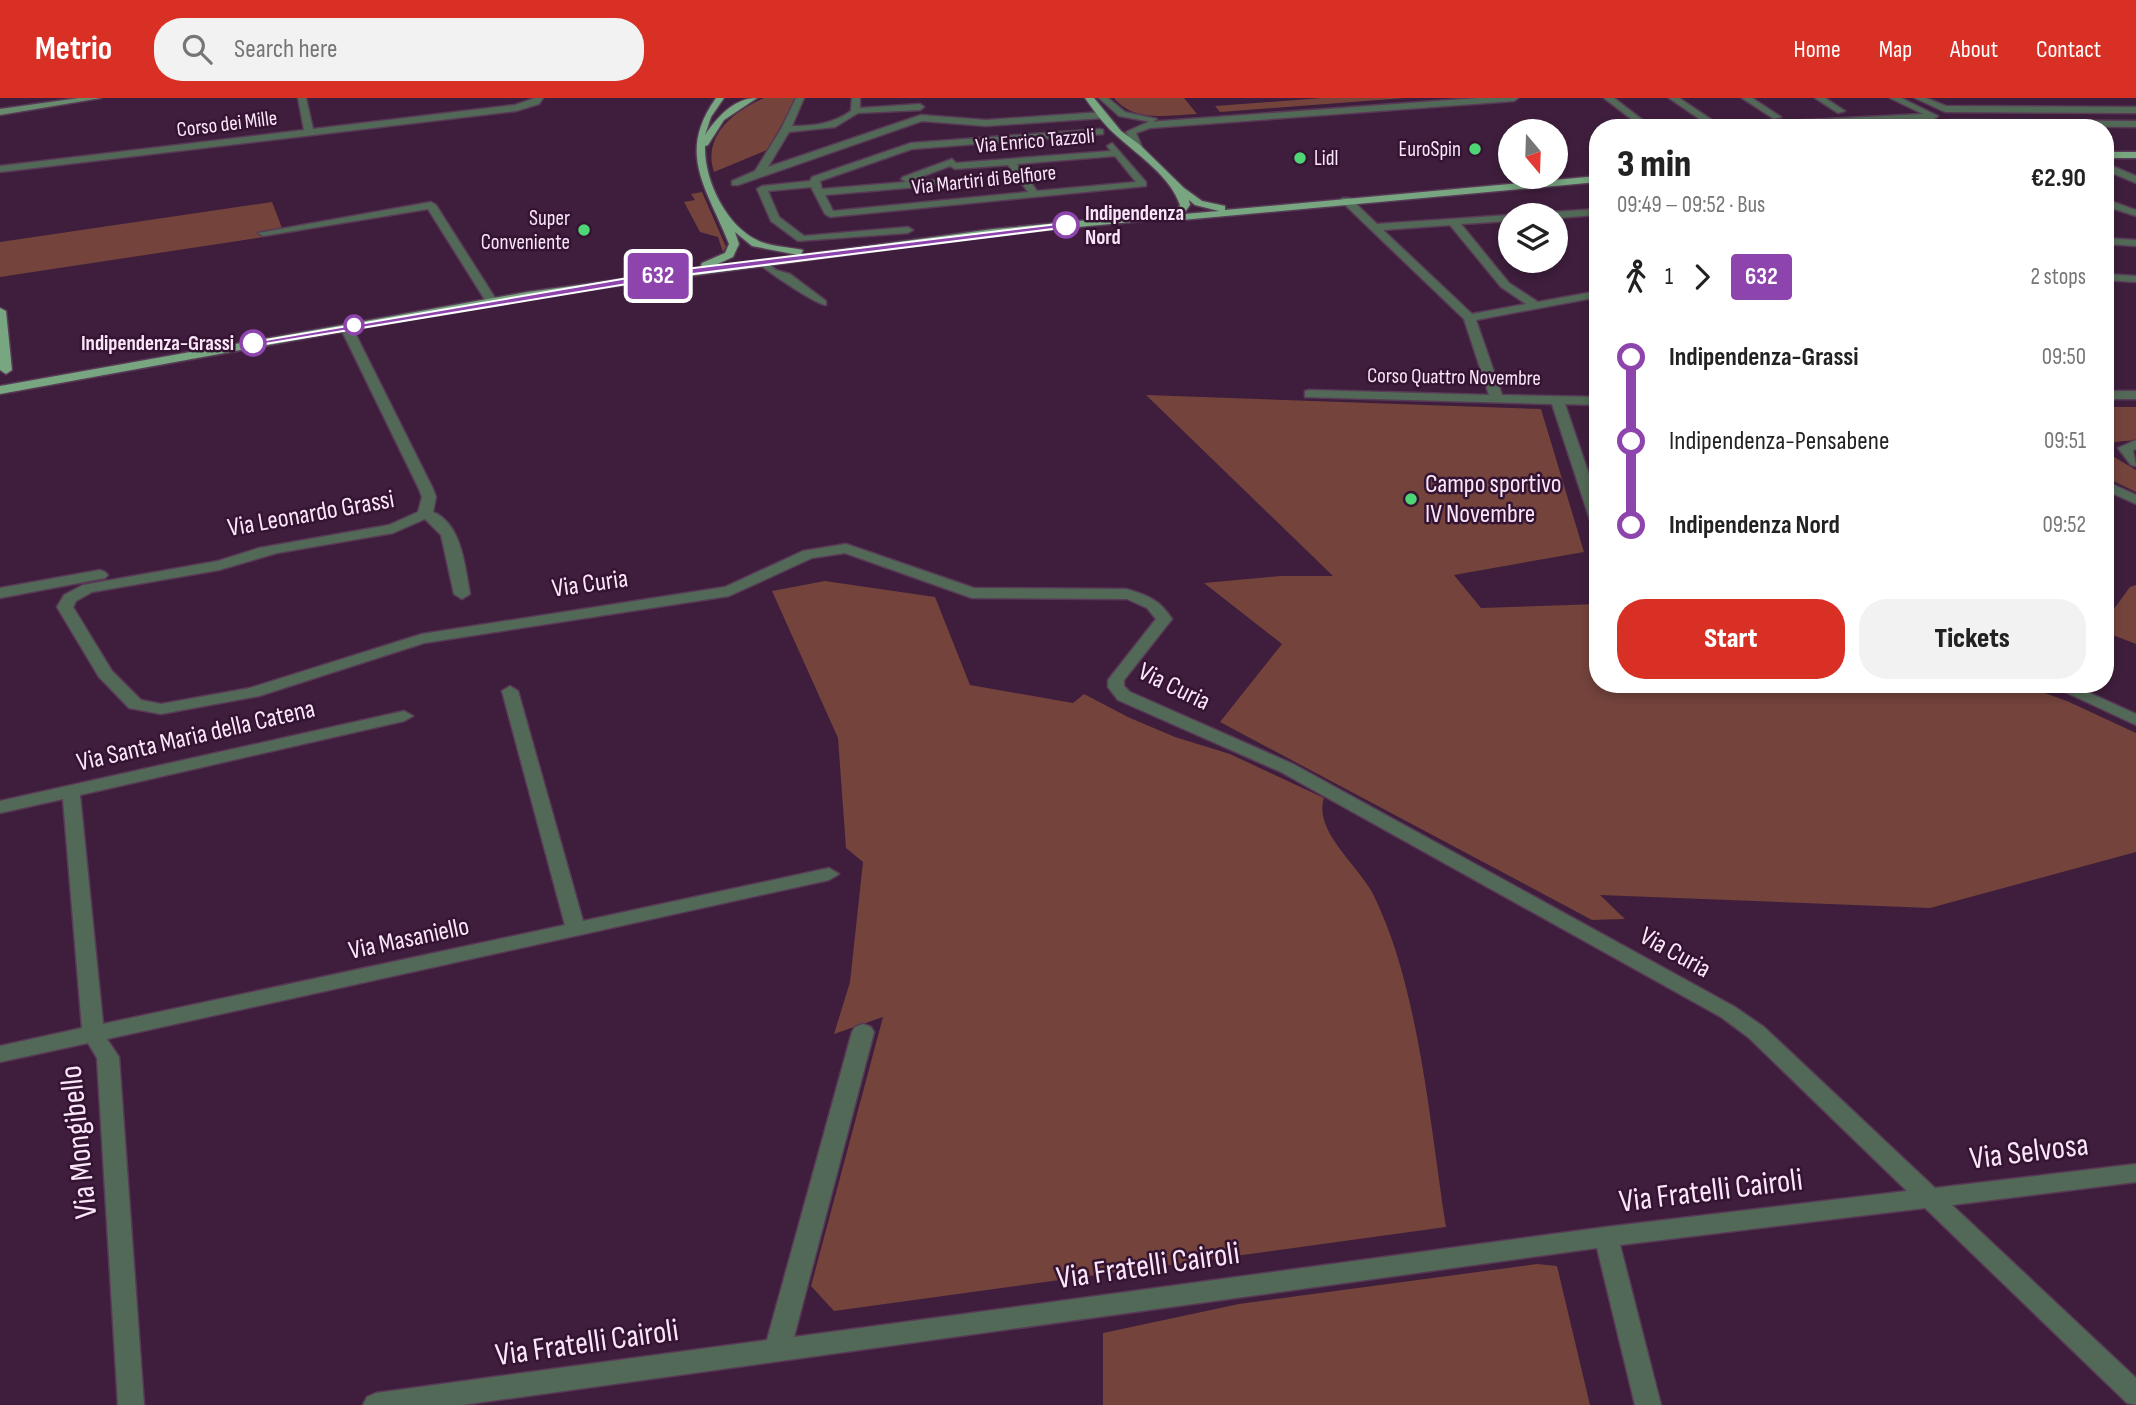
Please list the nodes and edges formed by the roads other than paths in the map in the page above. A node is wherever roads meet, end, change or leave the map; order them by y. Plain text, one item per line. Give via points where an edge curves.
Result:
1 (97, 98) edge
2 (302, 98) edge
3 (539, 98) edge
4 (753, 98) edge
5 (800, 98) edge
6 (856, 98) edge
7 (1089, 98) edge
8 (1103, 98) edge
9 (1514, 98) edge
10 (1608, 98) edge
11 (1673, 98) edge
12 (1746, 98) edge
13 (1819, 98) edge
14 (1894, 98) edge
15 (1919, 98) edge
16 (2073, 98) edge
17 (717, 101) edge
18 (920, 102) edge
19 (2098, 109) junction
20 (2136, 110) edge
21 (855, 111) junction
22 (1841, 111) dead end
23 (0, 112) edge
24 (1103, 115) junction
25 (1085, 116) junction
26 (1934, 116) junction
27 (1777, 117) dead end
28 (920, 118) junction
29 (1637, 119) edge
30 (1701, 119) edge
31 (1849, 119) edge
32 (1941, 119) edge
33 (1138, 122) junction
34 (2114, 124) edge
35 (2133, 128) edge
36 (786, 129) junction
37 (309, 132) junction
38 (1100, 132) junction
39 (941, 144) junction
40 (1137, 146) junction
41 (1118, 153) junction
42 (2114, 155) edge
43 (2136, 155) edge
44 (699, 156) junction
45 (1065, 158) junction
46 (1011, 162) junction
47 (954, 164) junction
48 (1073, 168) dead end
49 (0, 170) edge
50 (2114, 170) edge
51 (759, 173) junction
52 (1081, 178) dead end
53 (1589, 179) edge
54 (964, 180) junction
55 (2136, 180) edge
56 (735, 183) dead end
57 (883, 187) junction
58 (816, 188) junction
59 (1089, 189) junction
60 (1180, 190) junction
61 (1034, 194) junction
62 (976, 200) junction
63 (1346, 200) junction
64 (1295, 205) junction
65 (2114, 205) edge
66 (1589, 213) edge
67 (2136, 213) edge
68 (1568, 214) edge
69 (1143, 218) junction
70 (725, 219) junction
71 (1498, 219) edge
72 (1453, 222) junction
73 (1375, 227) junction
74 (908, 230) dead end
75 (263, 233) dead end
76 (2114, 242) edge
77 (2136, 243) edge
78 (869, 248) junction
79 (764, 263) junction
80 (669, 274) junction
81 (2114, 277) edge
82 (2136, 279) edge
83 (1589, 297) edge
84 (491, 302) junction
85 (822, 303) dead end
86 (1537, 306) junction
87 (0, 311) edge
88 (1469, 318) junction
89 (346, 327) junction
90 (3, 373) edge
91 (62, 378) junction
92 (0, 390) edge
93 (1309, 394) dead end
94 (2114, 395) edge
95 (2136, 395) edge
96 (1496, 397) junction
97 (1557, 399) junction
98 (1589, 401) edge
99 (2136, 444) edge
100 (2136, 462) edge
101 (1581, 471) junction
102 (1589, 474) edge
103 (2114, 489) edge
104 (1589, 495) edge
105 (2136, 500) edge
106 (425, 514) junction
107 (271, 551) junction
108 (0, 593) edge
109 (462, 594) dead end
110 (510, 691) dead end
111 (2076, 693) edge
112 (404, 716) dead end
113 (2136, 720) edge
114 (71, 791) junction
115 (0, 807) edge
116 (829, 874) dead end
117 (576, 930) junction
118 (863, 1032) dead end
119 (93, 1034) junction
120 (0, 1055) edge
121 (2136, 1173) edge
122 (1931, 1198) junction
123 (1606, 1237) junction
124 (777, 1350) junction
125 (2136, 1395) edge
126 (131, 1405) edge
127 (376, 1405) edge
128 (1648, 1405) edge

1 - 23 main road
2 - 37 street
3 - 37 street, Corso dei Mille via 516,108
4 - 44 main road via 721,118
5 - 36 street
6 - 21 street
7 - 24 main road
8 - 33 street via 1117,112
9 - 33 street
10 - 29 street
11 - 30 street
12 - 27 street
13 - 22 street
14 - 26 street
15 - 19 street via 1945,109
16 - 19 street
17 - 44 main road via 698,138
18 - 21 street
18 - 28 street
19 - 20 street
21 - 36 street via 841,122
24 - 25 street
24 - 40 main road
25 - 28 street via 986,123
25 - 38 street
26 - 31 street
26 - 32 street
28 - 51 street
33 - 40 street via 1131,132
34 - 35 street
36 - 51 street
37 - 49 street, Corso dei Mille
38 - 39 street
38 - 41 street
39 - 47 street
39 - 58 street via 901,149 815,179
40 - 60 main road
41 - 45 street, Via Enrico Tazzoli
41 - 59 street, Via Martiri di Belfiore via 1143,184
42 - 43 main road
44 - 70 main road
45 - 46 street, Via Enrico Tazzoli
45 - 48 street
46 - 47 street, Via Enrico Tazzoli
46 - 61 street
47 - 54 street
47 - 57 street, Via Enrico Tazzoli
50 - 55 street
51 - 56 street
52 - 59 street
53 - 63 main road
54 - 57 street
54 - 62 street
57 - 58 street
58 - 62 street, Via Martiri di Belfiore via 830,214
58 - 74 street via 762,189 775,219 802,239
59 - 61 street, Via Martiri di Belfiore
60 - 64 main road via 1217,208
60 - 69 main road via 1185,205 1181,210
61 - 62 street, Via Martiri di Belfiore
63 - 64 main road
63 - 73 street
64 - 69 main road
65 - 67 street
66 - 68 street
69 - 78 main road
70 - 78 main road via 750,241 776,250
70 - 80 main road via 734,244 729,255
71 - 72 street
72 - 73 street
72 - 86 street via 1504,285
73 - 88 street
75 - 84 street via 430,205
76 - 77 street
78 - 79 main road
79 - 80 main road
79 - 85 street
80 - 84 main road
81 - 82 street
83 - 86 street
84 - 89 main road
86 - 88 street
87 - 90 main road
88 - 96 street
89 - 91 main road
89 - 106 street, Via Leonardo Grassi via 426,489
90 - 91 main road
91 - 92 main road
93 - 96 street, Corso Quattro Novembre
94 - 95 street
96 - 97 street, Corso Quattro Novembre
97 - 98 street, Corso Quattro Novembre
97 - 101 street
99 - 100 street via 2125,449
101 - 102 street
101 - 104 street
103 - 105 street
106 - 107 street, Via Leonardo Grassi via 393,529
106 - 109 street via 439,520 449,539
107 - 108 street, Via Leonardo Grassi via 221,554
107 - 122 street, Via Curia via 88,588 69,598 65,607 105,674 135,704 161,709 246,694 422,639 729,591 808,554 829,549 846,548 972,593 1126,594 1142,598 1154,604 1164,619 1116,680 1124,696 1287,768 1728,1012 1756,1032
110 - 117 street
111 - 113 street
112 - 114 street, Via Santa Maria della Catena
114 - 115 street, Via Santa Maria della Catena
114 - 119 street, Via Mongibello
116 - 117 street, Via Masaniello
117 - 119 street, Via Masaniello
118 - 124 street
119 - 120 street, Via Masaniello
119 - 126 street, Via Mongibello via 108,1057
121 - 122 street, Via Selvosa
122 - 123 street, Via Fratelli Cairoli
122 - 125 street, Via Curia
123 - 124 street, Via Fratelli Cairoli
123 - 128 street
124 - 127 street, Via Fratelli Cairoli

